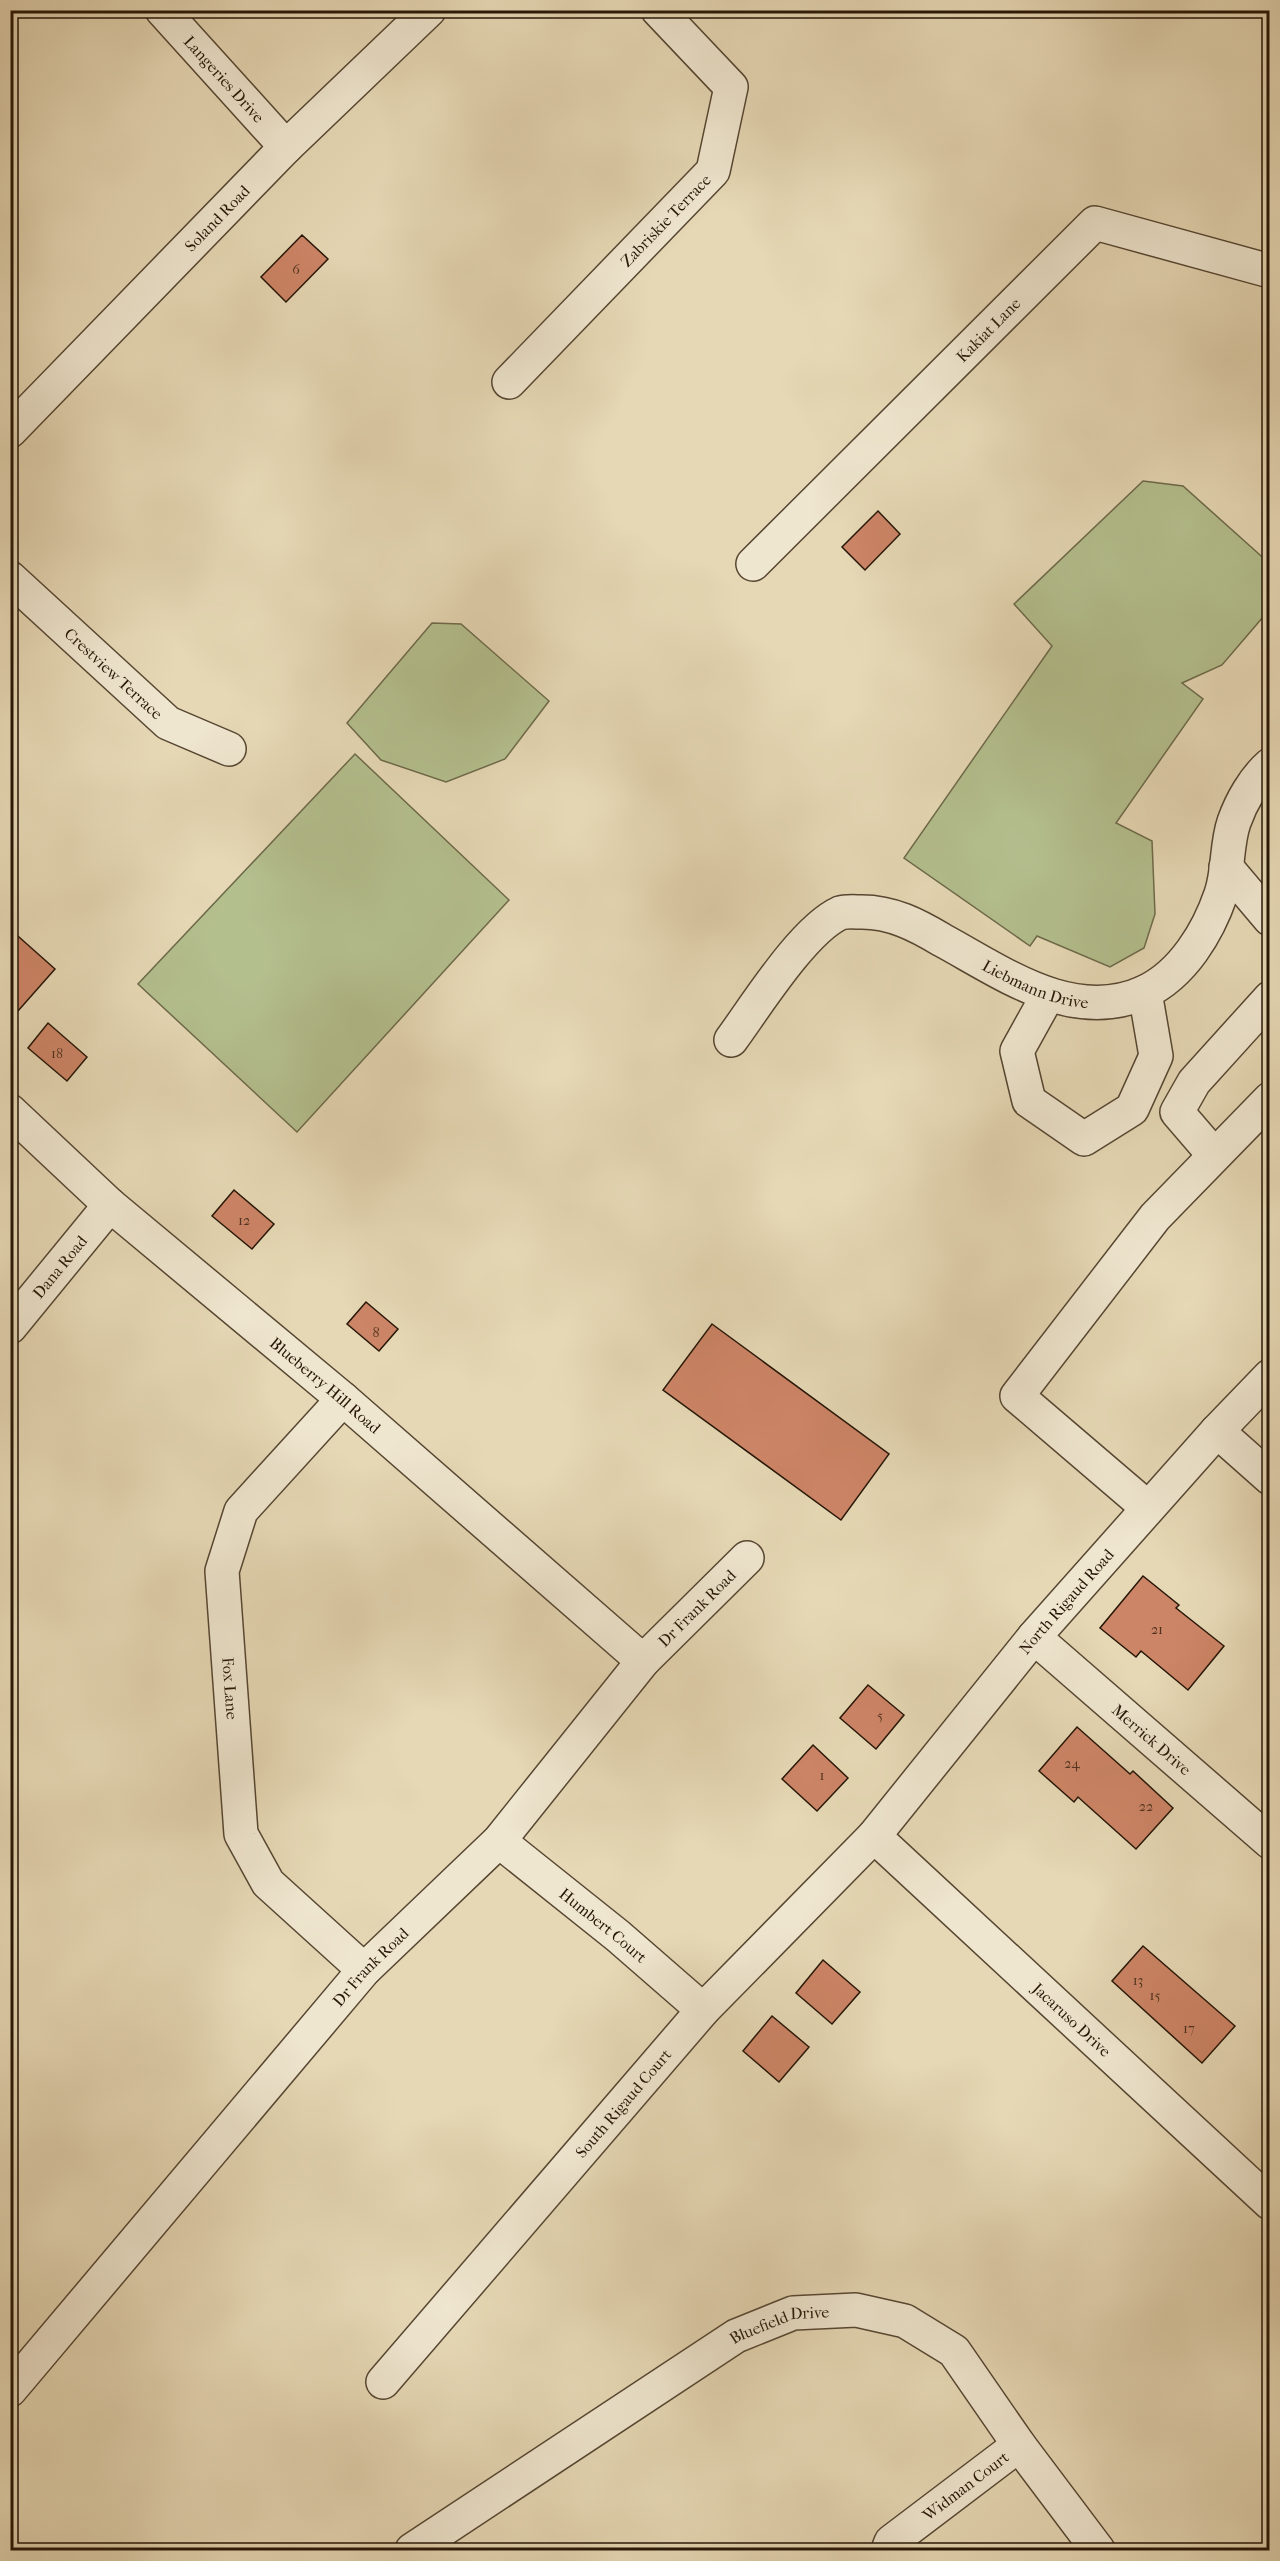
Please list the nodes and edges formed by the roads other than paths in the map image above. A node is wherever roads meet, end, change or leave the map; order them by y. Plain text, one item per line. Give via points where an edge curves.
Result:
1 (162, 10) edge
2 (429, 10) edge
3 (658, 10) edge
4 (286, 147) junction
5 (1269, 271) edge
6 (509, 382) dead end
7 (10, 431) edge
8 (753, 564) dead end
9 (10, 578) edge
10 (229, 749) dead end
11 (1269, 765) edge
12 (1226, 867) junction
13 (1269, 920) edge
14 (1145, 992) junction
15 (1048, 995) junction
16 (1269, 998) edge
17 (731, 1040) dead end
18 (1269, 1099) edge
19 (10, 1111) edge
20 (1214, 1155) junction
21 (110, 1205) junction
22 (10, 1328) edge
23 (1269, 1376) edge
24 (343, 1399) junction
25 (1216, 1431) junction
26 (1269, 1478) edge
27 (1148, 1508) junction
28 (747, 1558) dead end
29 (1034, 1637) junction
30 (643, 1661) junction
31 (874, 1836) junction
32 (500, 1841) junction
33 (1269, 1842) edge
34 (364, 1970) junction
35 (704, 2010) junction
36 (1269, 2203) edge
37 (383, 2382) dead end
38 (10, 2390) edge
39 (1019, 2445) junction
40 (412, 2550) edge
41 (888, 2550) edge
42 (1098, 2550) edge

1 - 4 street, Langeries Drive
2 - 4 street, Soland Road
3 - 6 street, Zabriskie Terrace via 732,87 713,171
4 - 7 street, Soland Road
5 - 8 street, Kakiat Lane via 1095,223
9 - 10 street, Crestview Terrace via 168,723
11 - 12 street, Liebmann Drive via 1249,789 1233,823
12 - 13 street
12 - 14 street, Liebmann Drive via 1221,892 1204,934 1184,962
14 - 15 street, Liebmann Drive via 1119,1000 1089,1002
14 - 15 street via 1156,1056 1132,1109 1084,1139 1029,1101 1017,1051
15 - 17 street, Liebmann Drive via 922,928 883,912 841,912 808,936
16 - 20 street via 1194,1082 1177,1112
18 - 20 street
19 - 21 street, Blueberry Hill Road
20 - 27 street via 1155,1217 1017,1396
21 - 22 street, Dana Road
21 - 24 street, Blueberry Hill Road
23 - 25 street, North Rigaud Road
24 - 30 street, Blueberry Hill Road
24 - 34 street, Fox Lane via 241,1511 222,1572 241,1834 268,1883
25 - 26 street
25 - 27 street, North Rigaud Road
27 - 29 street, North Rigaud Road
28 - 30 street, Dr Frank Road
29 - 31 street, North Rigaud Road
29 - 33 street, Merrick Drive
30 - 32 street, Dr Frank Road
31 - 35 street, South Rigaud Court
31 - 36 street, Jacaruso Drive
32 - 34 street, Dr Frank Road
32 - 35 street, Humbert Court
34 - 38 street, Dr Frank Road
35 - 37 street, South Rigaud Court
39 - 40 street, Bluefield Drive via 954,2351 905,2321 856,2310 793,2313 736,2336
39 - 41 street, Widman Court via 891,2542
39 - 42 street, Bluefield Drive

